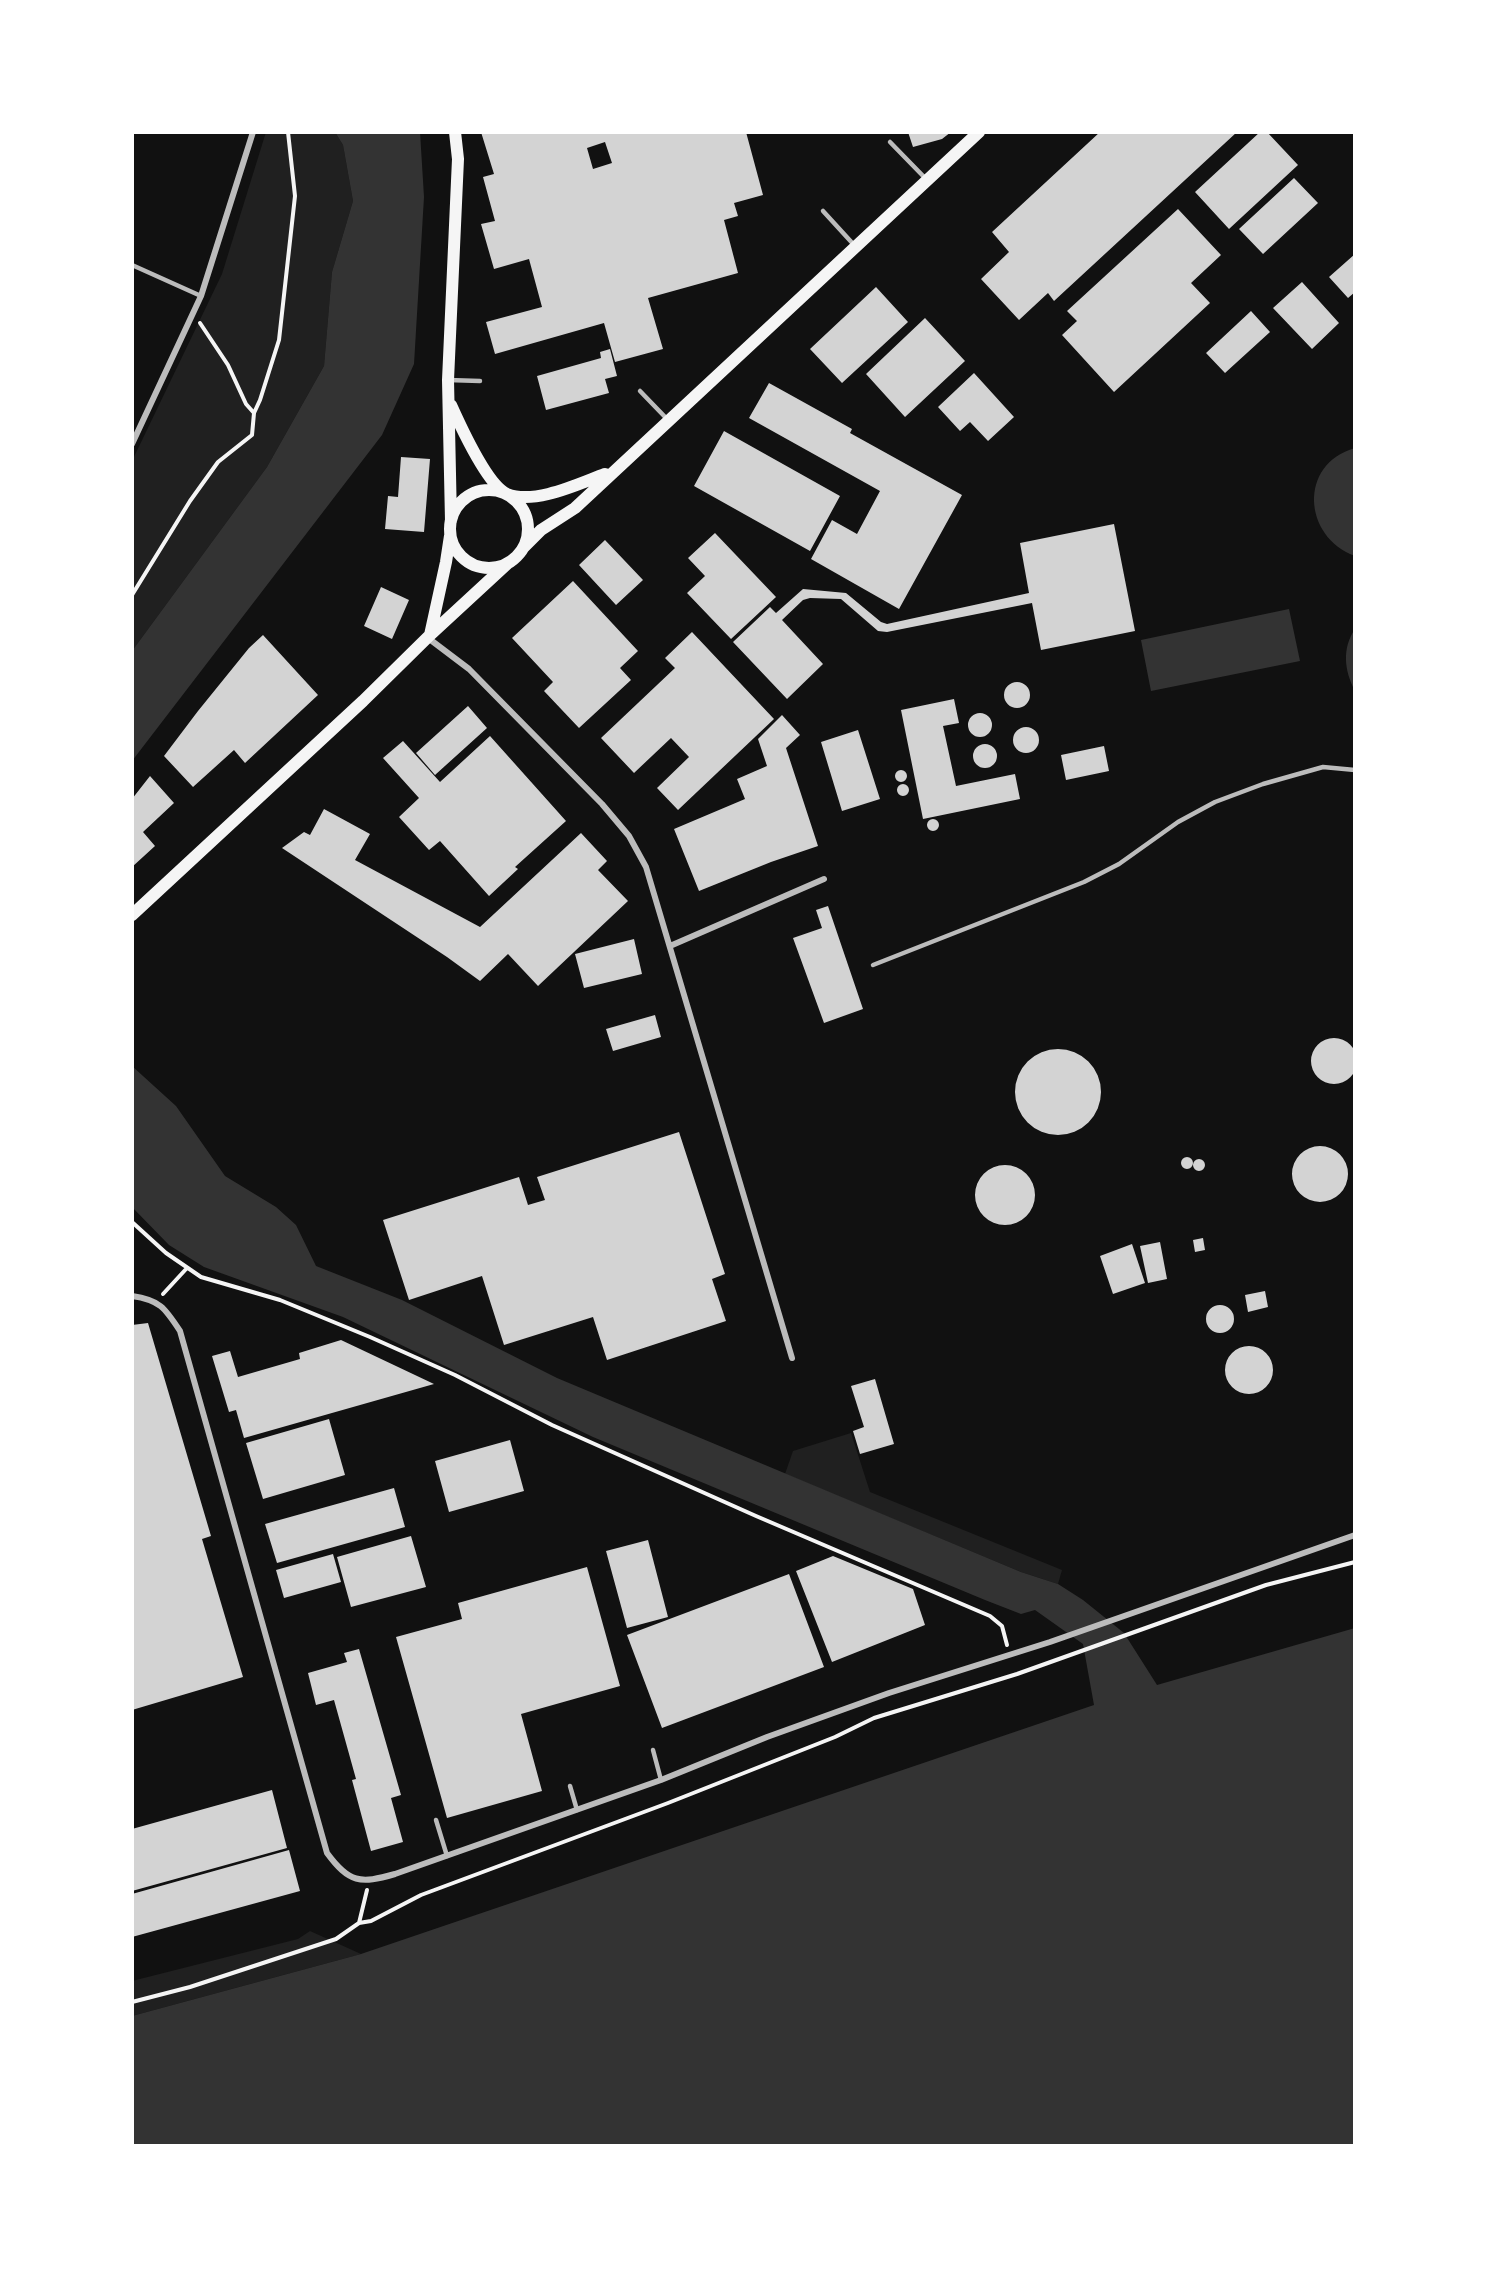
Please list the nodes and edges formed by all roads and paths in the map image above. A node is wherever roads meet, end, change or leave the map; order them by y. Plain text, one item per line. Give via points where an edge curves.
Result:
1 (253, 132) edge
2 (288, 132) edge
3 (455, 132) edge
4 (979, 132) edge
5 (890, 142) dead end
6 (926, 180) junction
7 (823, 211) dead end
8 (855, 246) junction
9 (132, 265) edge
10 (201, 296) junction
11 (194, 315) junction
12 (448, 380) junction
13 (480, 381) dead end
14 (640, 391) dead end
15 (448, 399) junction
16 (254, 413) junction
17 (669, 421) junction
18 (132, 444) edge
19 (611, 472) junction
20 (505, 493) junction
21 (451, 526) junction
22 (523, 548) junction
23 (508, 563) junction
24 (132, 595) edge
25 (429, 636) junction
26 (1355, 770) edge
27 (824, 879) dead end
28 (132, 915) edge
29 (670, 946) junction
30 (873, 965) dead end
31 (132, 1222) edge
32 (187, 1268) junction
33 (132, 1296) edge
34 (155, 1302) junction
35 (792, 1358) dead end
36 (1355, 1535) edge
37 (1355, 1562) edge
38 (1009, 1654) junction
39 (1017, 1674) junction
40 (653, 1750) dead end
41 (661, 1780) junction
42 (570, 1786) dead end
43 (577, 1810) junction
44 (436, 1820) dead end
45 (447, 1856) junction
46 (369, 1880) junction
47 (359, 1923) junction
48 (132, 2002) edge

1 - 10 street
2 - 16 path via 295,196 279,340
3 - 12 main road via 457,170
4 - 6 main road
5 - 6 lane
6 - 8 main road
7 - 8 lane
8 - 17 main road
9 - 10 lane
10 - 11 street
11 - 16 path via 228,364
11 - 18 street
12 - 13 lane
12 - 15 main road
14 - 17 lane
15 - 20 main road via 470,448
15 - 21 main road
16 - 24 path via 252,435 218,462
17 - 19 main road
19 - 20 main road via 550,493
19 - 22 main road via 575,508 541,530
20 - 21 main road via 486,490 464,499 455,509
20 - 22 main road via 518,503 527,519
21 - 23 main road via 458,552 466,560 487,568
21 - 25 main road
22 - 23 main road
23 - 25 main road
25 - 28 main road
25 - 29 street via 470,669 629,836 646,867
26 - 30 lane via 1323,767 1215,802 1084,882
27 - 29 street
29 - 35 street
31 - 32 path
32 - 34 path
32 - 38 path via 201,1277 280,1300 370,1337 552,1425 990,1616 1002,1626
33 - 34 street
34 - 46 street via 165,1308 180,1331 327,1853 338,1869 352,1878
36 - 38 street
37 - 39 path via 1266,1585
38 - 39 path
38 - 41 street via 833,1713
39 - 47 path via 874,1718 835,1737 421,1895 372,1921
40 - 41 lane
41 - 43 street
42 - 43 lane
43 - 45 street
44 - 45 lane
45 - 46 street
46 - 47 path
47 - 48 path via 336,1939

